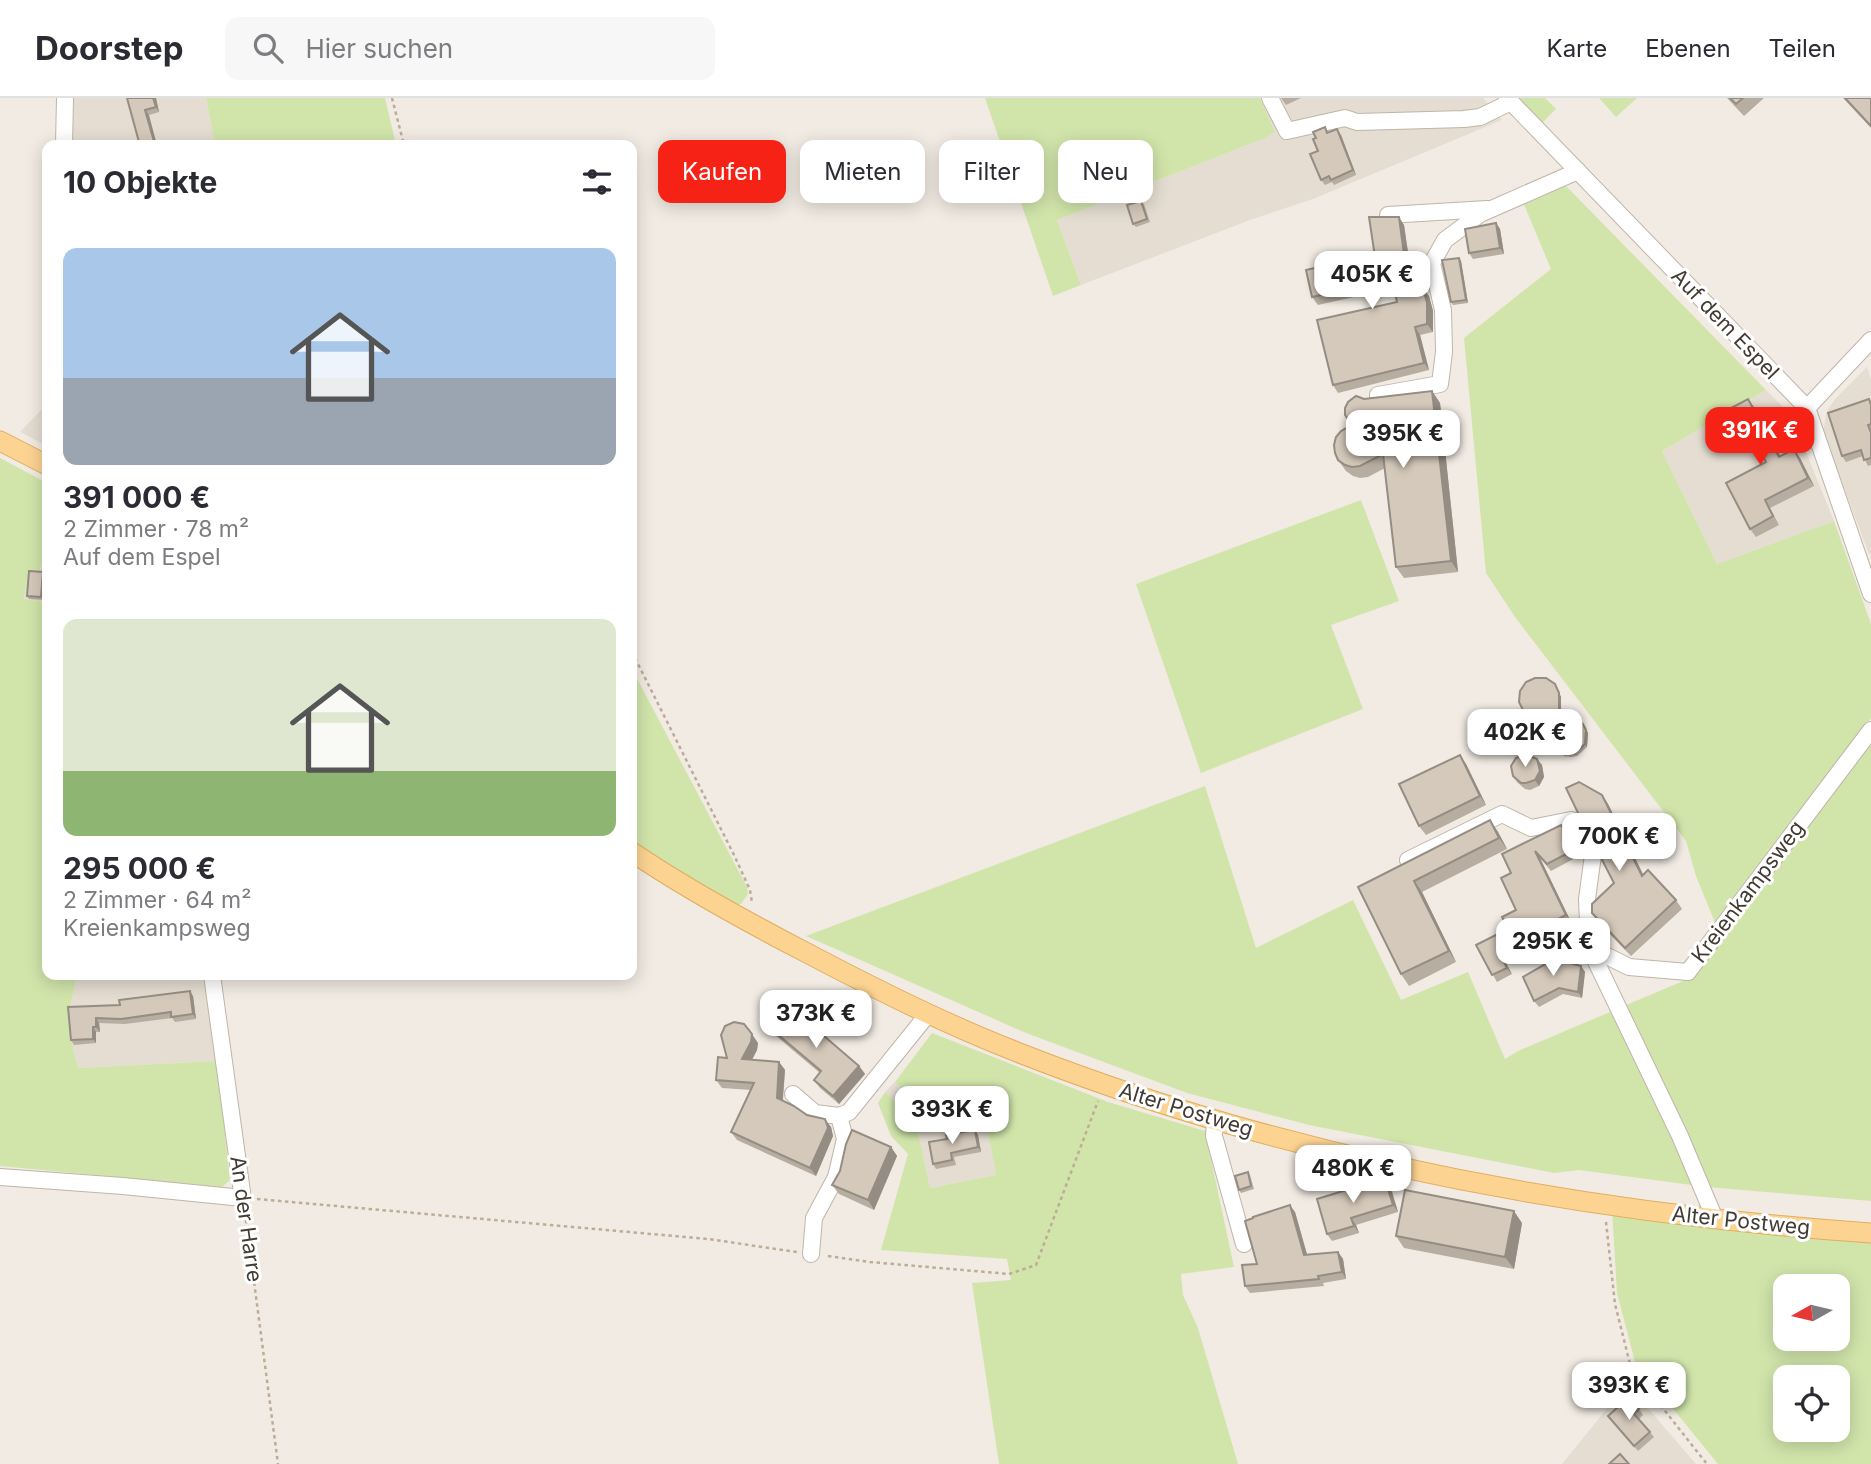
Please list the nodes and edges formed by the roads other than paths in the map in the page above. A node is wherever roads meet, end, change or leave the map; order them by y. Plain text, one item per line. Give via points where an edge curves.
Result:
1 (65, 98) edge
2 (1270, 98) edge
3 (1509, 100) edge
4 (64, 140) edge
5 (1578, 171) junction
6 (1493, 209) junction
7 (1388, 215) edge
8 (1871, 340) edge
9 (1378, 395) edge
10 (1807, 408) junction
11 (0, 441) edge
12 (42, 463) edge
13 (1871, 594) edge
14 (1871, 730) edge
15 (637, 855) edge
16 (1408, 860) edge
17 (1590, 947) junction
18 (213, 980) edge
19 (928, 1014) junction
20 (793, 1094) dead end
21 (839, 1116) junction
22 (1215, 1120) junction
23 (0, 1177) edge
24 (1715, 1219) junction
25 (1871, 1233) edge
26 (1244, 1244) dead end
27 (811, 1254) road end

1 - 4 street
2 - 3 street via 1287,131 1345,118 1357,122 1464,120 1480,117
3 - 5 street, Auf dem Espel
5 - 6 street
5 - 10 street, Auf dem Espel
6 - 7 street
6 - 9 street via 1444,240 1432,263 1443,310 1440,384
8 - 10 street
10 - 13 street, Auf dem Espel
11 - 12 main road
14 - 17 street, Kreienkampsweg via 1688,972 1629,967
15 - 19 main road, Alter Postweg via 752,924
16 - 17 street via 1502,814 1531,828 1571,820 1593,855 1587,899
17 - 24 street
18 - 23 street, An der Harre via 243,1195
19 - 21 street via 849,1112
19 - 22 main road, Alter Postweg via 1104,1085
20 - 21 street via 815,1113
21 - 27 street via 845,1139 836,1177 814,1218
22 - 24 main road, Alter Postweg via 1338,1153 1500,1188
22 - 26 street via 1214,1136
24 - 25 main road, Alter Postweg

